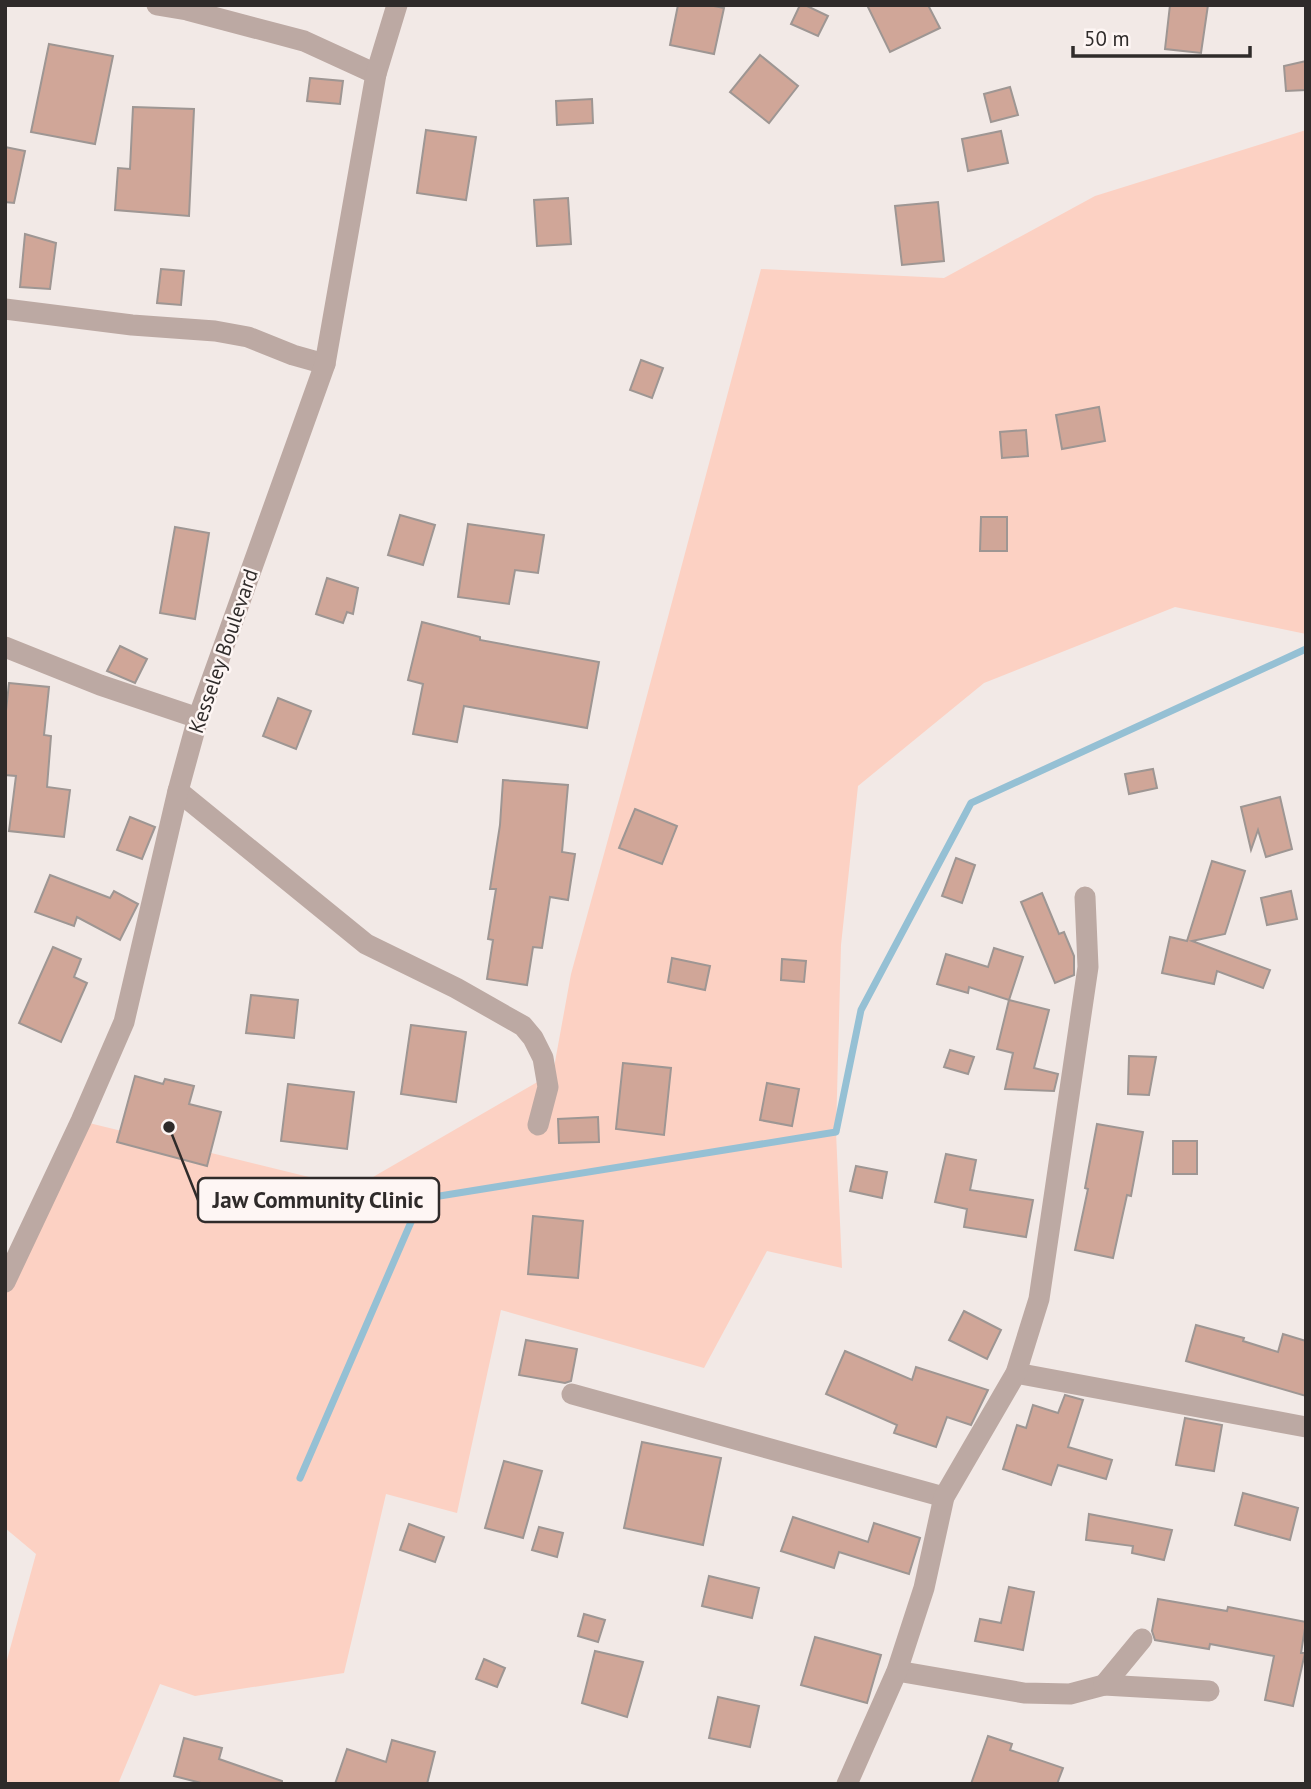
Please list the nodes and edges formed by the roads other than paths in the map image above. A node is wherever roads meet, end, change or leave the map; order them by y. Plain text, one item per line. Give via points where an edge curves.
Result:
1 (157, 5) edge
2 (397, 5) edge
3 (376, 74) junction
4 (5, 309) edge
5 (325, 364) junction
6 (5, 647) edge
7 (198, 718) junction
8 (178, 791) junction
9 (1086, 897) dead end
10 (538, 1125) dead end
11 (5, 1282) edge
12 (1016, 1373) junction
13 (572, 1394) dead end
14 (1306, 1427) edge
15 (944, 1497) junction
16 (1142, 1639) dead end
17 (897, 1671) junction
18 (1104, 1685) junction
19 (1209, 1691) dead end
20 (847, 1784) edge

1 - 3 street via 304,41
2 - 3 street, Kesseley Boulevard
3 - 5 street, Kesseley Boulevard
4 - 5 street via 215,331 248,337
5 - 7 street, Kesseley Boulevard
6 - 7 street
7 - 8 street, Kesseley Boulevard
8 - 10 street via 366,944 523,1026 543,1058 548,1087
8 - 11 street, Kesseley Boulevard via 124,1022
9 - 12 street via 1088,967 1039,1299
12 - 14 street
12 - 15 street
13 - 15 street
15 - 17 street via 925,1588
16 - 18 street
17 - 18 street via 1024,1693 1070,1694
17 - 20 street
18 - 19 street

